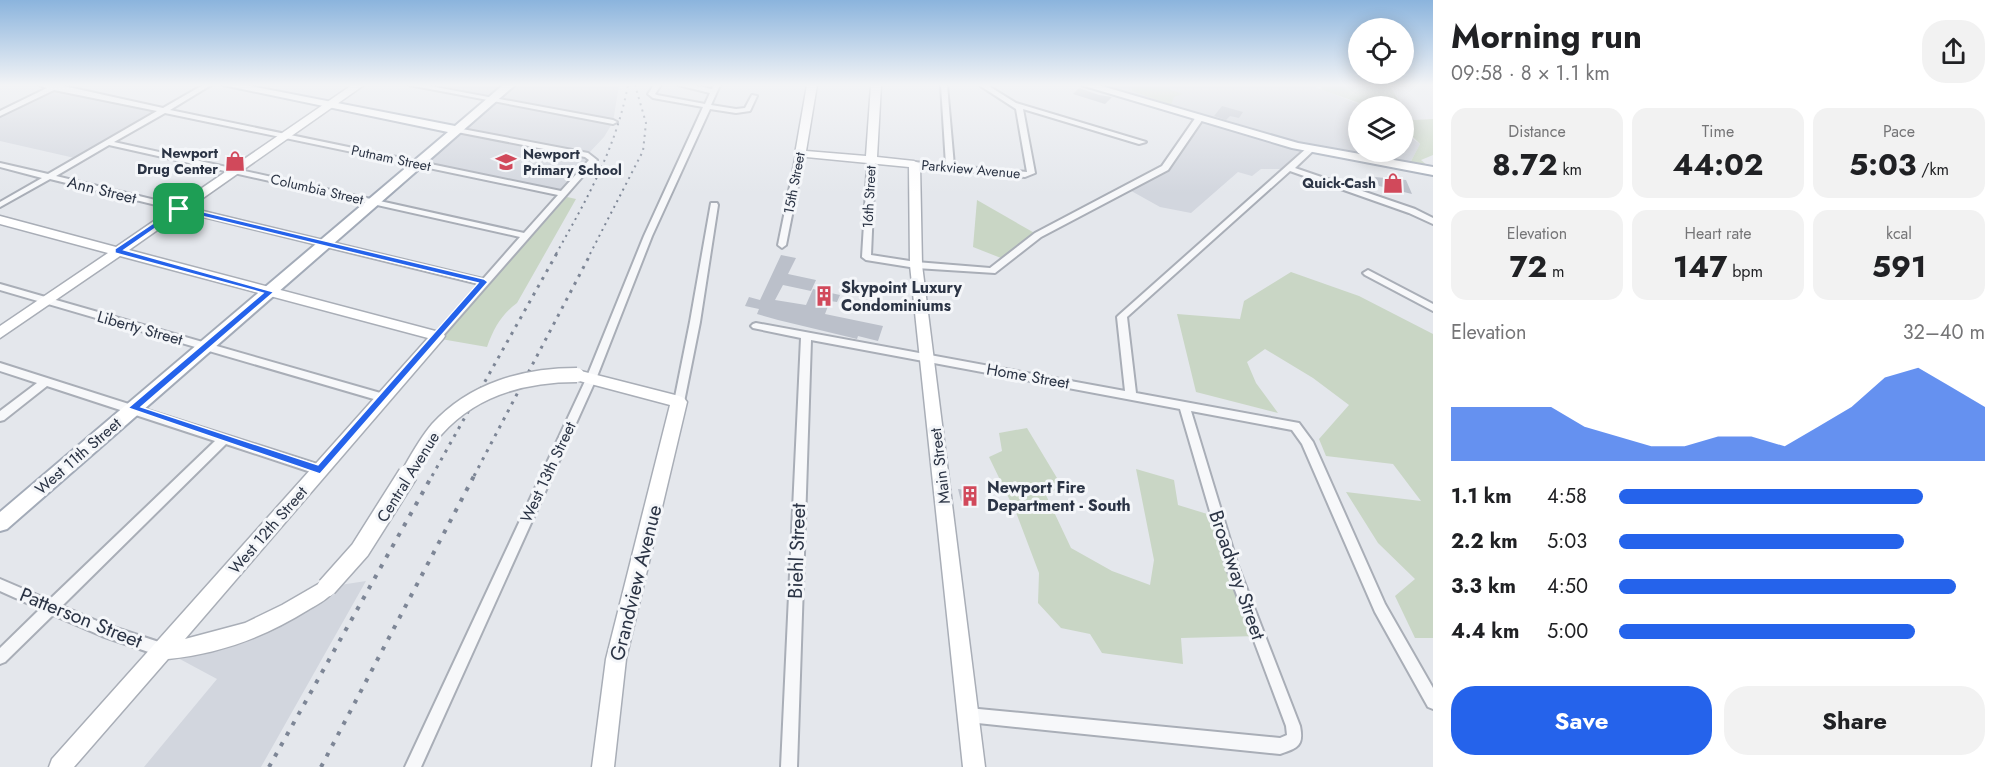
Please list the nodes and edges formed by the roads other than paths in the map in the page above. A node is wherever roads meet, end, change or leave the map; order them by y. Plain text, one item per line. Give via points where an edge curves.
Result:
1 (146, 121) edge
2 (211, 121) edge
3 (307, 121) edge
4 (410, 121) edge
5 (468, 121) edge
6 (607, 121) edge
7 (700, 121) edge
8 (806, 121) edge
9 (874, 121) edge
10 (947, 121) edge
11 (1020, 121) edge
12 (1070, 121) edge
13 (1198, 121) edge
14 (1206, 121) edge
15 (613, 122) dead end
16 (457, 130) junction
17 (285, 136) junction
18 (108, 142) junction
19 (1142, 142) dead end
20 (1311, 149) junction
21 (800, 154) junction
22 (871, 160) junction
23 (418, 164) junction
24 (914, 164) junction
25 (0, 165) edge
26 (951, 168) junction
27 (1291, 169) junction
28 (235, 171) junction
29 (1433, 171) edge
30 (48, 177) junction
31 (564, 194) junction
32 (374, 202) junction
33 (0, 205) edge
34 (714, 205) dead end
35 (179, 209) junction
36 (0, 220) edge
37 (1433, 221) edge
38 (525, 237) junction
39 (325, 244) junction
40 (782, 245) dead end
41 (118, 251) junction
42 (916, 265) junction
43 (1368, 273) dead end
44 (484, 282) junction
45 (0, 286) edge
46 (270, 292) junction
47 (47, 301) junction
48 (1433, 308) edge
49 (756, 326) dead end
50 (0, 333) edge
51 (438, 336) junction
52 (806, 336) junction
53 (204, 347) junction
54 (927, 358) junction
55 (0, 367) edge
56 (584, 377) junction
57 (46, 381) junction
58 (1131, 394) junction
59 (384, 398) junction
60 (679, 402) junction
61 (1184, 405) junction
62 (133, 408) junction
63 (0, 417) edge
64 (224, 439) junction
65 (320, 470) junction
66 (0, 523) edge
67 (0, 585) edge
68 (327, 587) joint
69 (51, 607) junction
70 (163, 650) junction
71 (0, 657) edge
72 (1433, 702) edge
73 (968, 715) junction
74 (60, 767) edge
75 (413, 767) edge
76 (603, 767) edge
77 (789, 767) edge
78 (974, 767) edge

1 - 18 street
2 - 17 street, Putnam Street
3 - 17 street
4 - 16 main road
5 - 16 main road, West 11th Street
6 - 15 street
7 - 56 street, West 13th Street
8 - 21 street, 15th Street
9 - 22 street, 16th Street
10 - 26 street
11 - 26 street, Parkview Avenue via 1031,173
12 - 19 street
13 - 42 street via 1165,168 1038,235 994,270
14 - 20 main road
16 - 23 main road, West 11th Street
16 - 31 street, West 12th Street via 592,158
17 - 23 street, Putnam Street
17 - 28 street
18 - 28 street, Columbia Street
18 - 30 street
20 - 27 street
20 - 29 main road
21 - 22 street, Parkview Avenue
21 - 40 street, 15th Street
22 - 24 street, Parkview Avenue
22 - 42 street, 16th Street via 866,257
23 - 31 street, Putnam Street
23 - 32 main road, West 11th Street
24 - 26 street, Parkview Avenue
24 - 42 street, Main Street
25 - 30 street, Ann Street
27 - 37 street via 1412,210
27 - 58 street via 1122,317
28 - 32 street, Columbia Street
28 - 35 street
30 - 33 street
30 - 35 street, Ann Street
31 - 38 street, West 12th Street
32 - 38 street, Columbia Street
32 - 39 main road, West 11th Street
34 - 60 street
35 - 39 street, Ann Street
35 - 41 street
36 - 41 street
38 - 44 street, West 12th Street
39 - 44 street, Ann Street
39 - 46 main road, West 11th Street
41 - 46 street
41 - 47 street
42 - 54 street, Main Street
43 - 48 street
44 - 51 street, West 12th Street
45 - 47 street, Liberty Street
46 - 51 street
46 - 53 main road, West 11th Street
47 - 50 street
47 - 53 street, Liberty Street
49 - 52 street, Home Street
51 - 59 street, West 12th Street
52 - 54 street, Home Street
52 - 77 street, Biehl Street
53 - 59 street, Liberty Street
53 - 62 main road, West 11th Street
54 - 58 street, Home Street
54 - 73 street, Main Street
55 - 57 street
56 - 60 street, Central Avenue
56 - 68 street, Central Avenue, bridge via 545,376 507,385 474,400 446,420 425,446 371,536
56 - 75 street, West 13th Street
57 - 62 street
57 - 63 street
58 - 61 street, Home Street
59 - 65 street, West 12th Street
60 - 76 street, Grandview Avenue via 616,659
61 - 72 street, Home Street via 1299,428 1380,608
61 - 73 street, Broadway Street via 1232,567 1296,735 1292,741 1280,746
62 - 64 street
62 - 66 main road, West 11th Street
64 - 65 street
64 - 69 street
65 - 70 street, West 12th Street
67 - 69 street, Patterson Street
68 - 70 street, Patterson Street via 281,618 256,629 203,646
69 - 70 street, Patterson Street via 102,630
69 - 71 street
70 - 74 street, West 12th Street
73 - 78 street, Main Street

